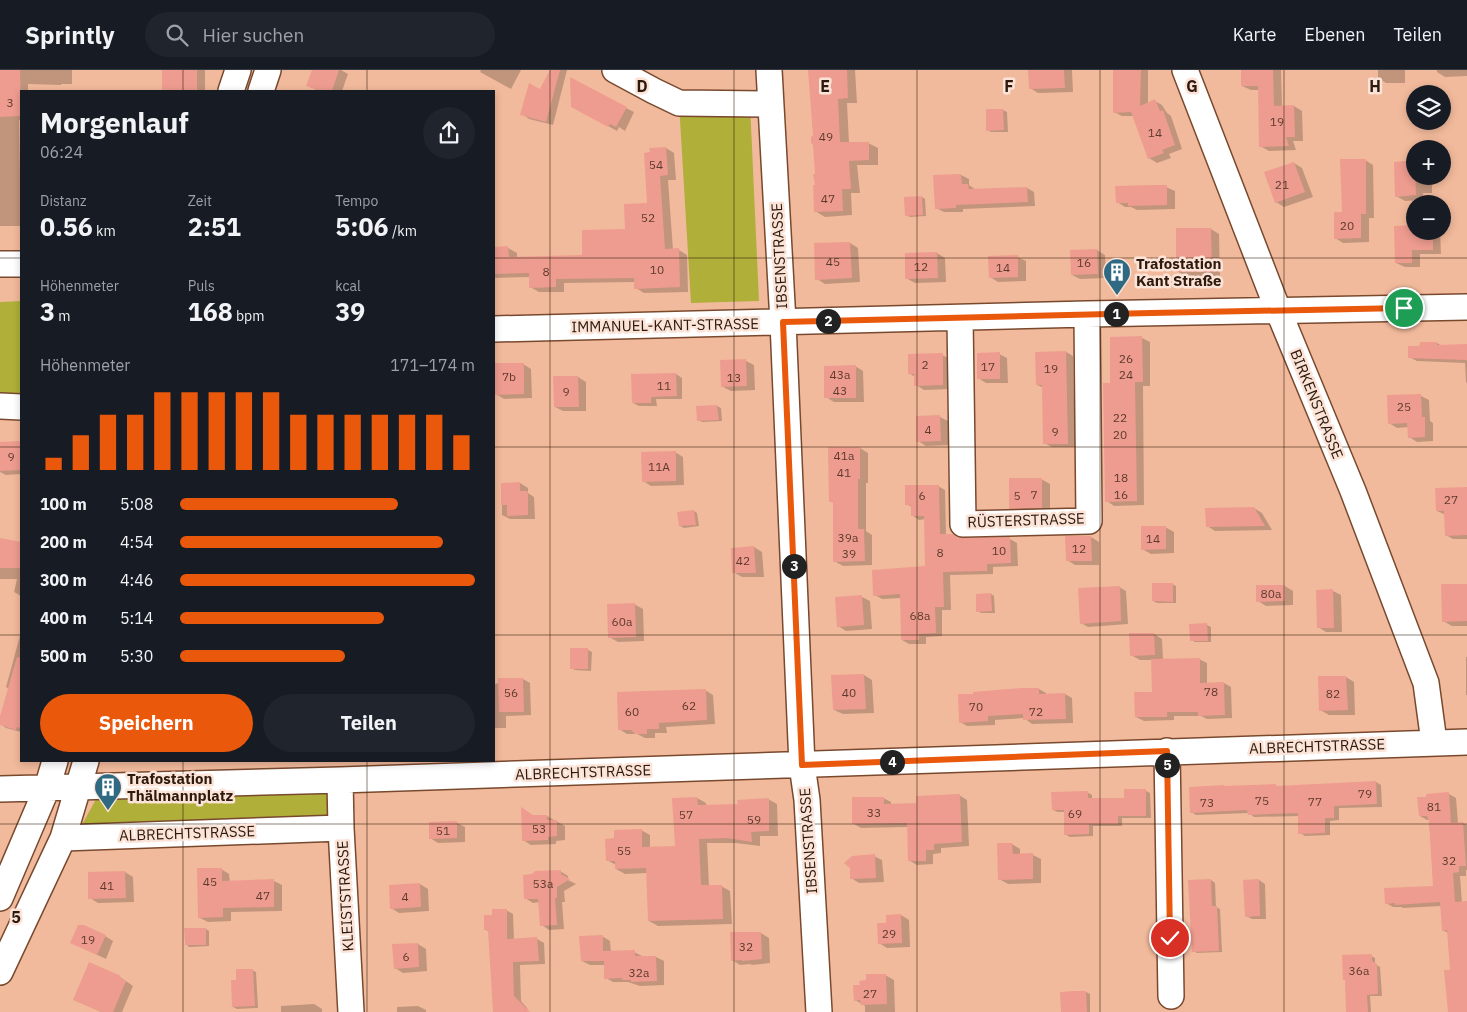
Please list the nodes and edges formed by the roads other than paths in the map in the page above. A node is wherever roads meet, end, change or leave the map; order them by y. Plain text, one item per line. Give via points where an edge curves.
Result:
1 (238, 70) edge
2 (268, 70) edge
3 (615, 70) edge
4 (769, 70) edge
5 (1185, 70) edge
6 (231, 90) edge
7 (261, 90) edge
8 (770, 104) junction
9 (0, 264) edge
10 (20, 264) edge
11 (1467, 307) edge
12 (1278, 310) junction
13 (1087, 314) junction
14 (960, 318) junction
15 (783, 322) junction
16 (495, 330) edge
17 (0, 406) edge
18 (20, 407) edge
19 (1434, 742) junction
20 (1467, 742) edge
21 (1167, 751) junction
22 (55, 762) edge
23 (86, 762) edge
24 (802, 765) junction
25 (340, 780) junction
26 (79, 787) junction
27 (47, 788) junction
28 (0, 789) edge
29 (341, 828) junction
30 (63, 838) junction
31 (0, 898) edge
32 (0, 972) edge
33 (1171, 996) dead end
34 (351, 1012) edge
35 (819, 1012) edge

1 - 6 street
2 - 7 street
3 - 8 street via 679,103
4 - 8 street, IBSENSTRASSE
5 - 12 street, BIRKENSTRASSE
8 - 15 street, IBSENSTRASSE
9 - 10 street
11 - 12 street, IMMANUEL-KANT-STRASSE
12 - 13 street, IMMANUEL-KANT-STRASSE
12 - 19 street, BIRKENSTRASSE via 1353,491 1426,683
13 - 14 street, IMMANUEL-KANT-STRASSE
13 - 14 street, RÜSTERSTRASSE via 1089,521 963,524
14 - 15 street, IMMANUEL-KANT-STRASSE
15 - 16 street, IMMANUEL-KANT-STRASSE
15 - 24 street, IBSENSTRASSE
17 - 18 street
19 - 20 street, ALBRECHTSTRASSE
19 - 21 street, ALBRECHTSTRASSE
21 - 24 street, ALBRECHTSTRASSE
21 - 33 street
22 - 27 street
23 - 26 street
24 - 25 street, ALBRECHTSTRASSE
24 - 35 street, IBSENSTRASSE via 807,800
25 - 26 street, ALBRECHTSTRASSE
25 - 29 street, KLEISTSTRASSE
26 - 27 street, ALBRECHTSTRASSE
26 - 30 street
27 - 28 street, ALBRECHTSTRASSE
27 - 31 street
29 - 30 street, ALBRECHTSTRASSE
29 - 34 street, KLEISTSTRASSE
30 - 32 street

